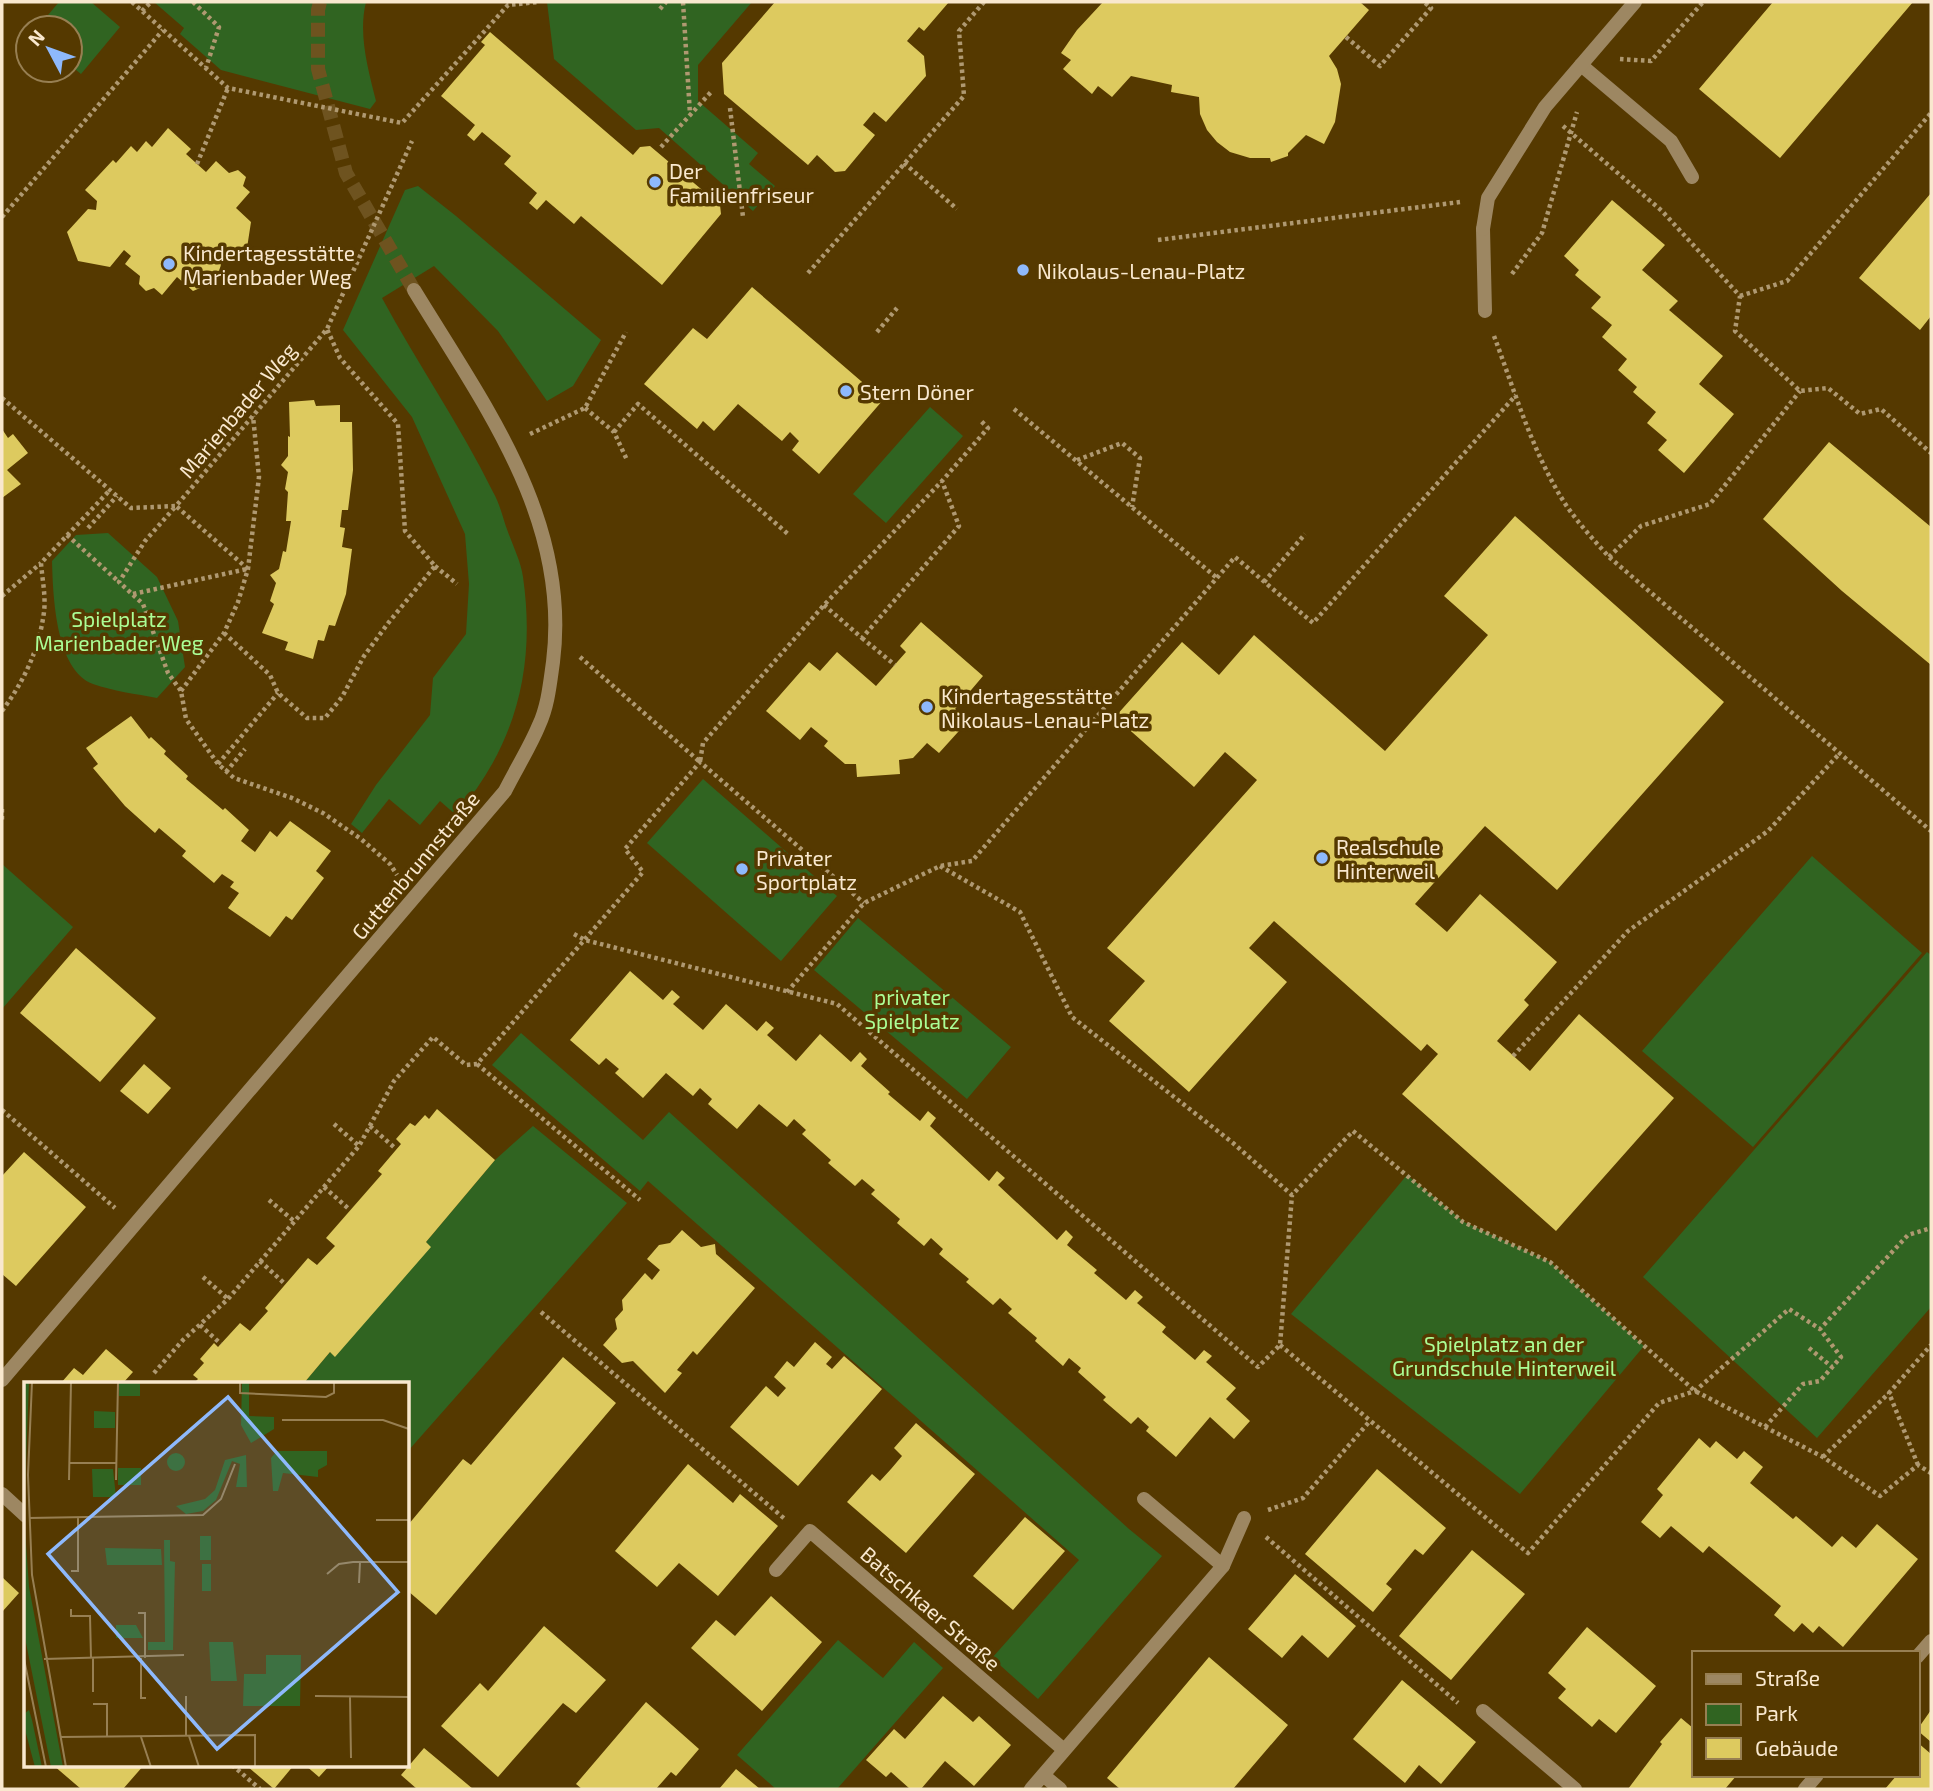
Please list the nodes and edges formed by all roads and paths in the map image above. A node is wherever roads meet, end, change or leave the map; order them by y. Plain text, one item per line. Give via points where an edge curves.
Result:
1 (132, 2) edge
2 (151, 2) edge
3 (193, 2) edge
4 (529, 2) edge
5 (537, 2) edge
6 (666, 2) edge
7 (683, 2) edge
8 (984, 2) edge
9 (1635, 2) edge
10 (1703, 2) edge
11 (1427, 3) edge
12 (660, 9) dead end
13 (142, 11) junction
14 (163, 30) junction
15 (1346, 37) dead end
16 (1581, 65) junction
17 (206, 68) junction
18 (1601, 81) junction
19 (228, 88) junction
20 (711, 92) dead end
21 (1545, 107) junction
22 (730, 108) dead end
23 (1931, 113) edge
24 (690, 114) junction
25 (1571, 134) junction
26 (412, 141) dead end
27 (661, 147) dead end
28 (904, 163) junction
29 (197, 164) dead end
30 (1692, 177) dead end
31 (1488, 198) junction
32 (957, 209) dead end
33 (2, 217) edge
34 (743, 217) dead end
35 (1158, 240) dead end
36 (808, 273) dead end
37 (414, 290) tunnel mouth
38 (1740, 296) junction
39 (898, 308) dead end
40 (1485, 311) junction
41 (327, 329) junction
42 (626, 332) dead end
43 (877, 332) dead end
44 (1800, 391) junction
45 (1516, 395) junction
46 (2, 398) edge
47 (585, 408) junction
48 (1014, 408) dead end
49 (253, 415) junction
50 (980, 420) dead end
51 (614, 432) junction
52 (507, 445) junction
53 (1931, 453) edge
54 (627, 460) dead end
55 (1076, 460) junction
56 (942, 481) junction
57 (110, 490) junction
58 (117, 496) junction
59 (176, 506) junction
60 (1132, 507) junction
61 (88, 528) dead end
62 (788, 534) dead end
63 (1305, 534) dead end
64 (67, 535) junction
65 (1609, 557) junction
66 (41, 563) junction
67 (435, 566) junction
68 (248, 569) junction
69 (1217, 578) junction
70 (119, 582) junction
71 (1264, 582) junction
72 (457, 583) dead end
73 (131, 594) junction
74 (2, 596) edge
75 (824, 605) junction
76 (224, 633) junction
77 (556, 636) junction
78 (862, 638) junction
79 (895, 665) dead end
80 (181, 691) junction
81 (278, 693) junction
82 (2, 710) edge
83 (245, 749) dead end
84 (1840, 753) junction
85 (700, 762) junction
86 (218, 764) junction
87 (226, 772) junction
88 (2, 808) edge
89 (2, 820) edge
90 (1931, 831) edge
91 (940, 866) junction
92 (397, 875) dead end
93 (864, 903) junction
94 (574, 934) dead end
95 (585, 940) junction
96 (787, 992) junction
97 (1513, 1056) dead end
98 (477, 1065) junction
99 (2, 1110) edge
100 (334, 1124) dead end
101 (370, 1126) junction
102 (359, 1146) junction
103 (396, 1149) dead end
104 (324, 1187) junction
105 (1292, 1195) junction
106 (269, 1200) dead end
107 (640, 1200) dead end
108 (350, 1210) dead end
109 (295, 1222) junction
110 (134, 1225) junction
111 (1931, 1228) edge
112 (260, 1261) junction
113 (203, 1277) dead end
114 (285, 1284) dead end
115 (228, 1299) junction
116 (541, 1312) dead end
117 (200, 1325) junction
118 (1820, 1329) junction
119 (221, 1344) dead end
120 (1280, 1345) junction
121 (1931, 1345) edge
122 (1809, 1348) dead end
123 (1832, 1367) junction
124 (154, 1373) dead end
125 (2, 1380) edge
126 (1695, 1391) junction
127 (1889, 1393) junction
128 (1369, 1422) junction
129 (1765, 1427) junction
130 (1823, 1457) junction
131 (1918, 1465) junction
132 (1931, 1473) edge
133 (2, 1494) edge
134 (1144, 1499) dead end
135 (24, 1514) edge
136 (1244, 1518) junction
137 (806, 1535) junction
138 (1223, 1566) junction
139 (776, 1570) dead end
140 (1931, 1641) edge
141 (1919, 1655) edge
142 (1483, 1712) joint
143 (1064, 1750) junction
144 (233, 1766) edge
145 (1043, 1775) junction
146 (260, 1789) edge
147 (1031, 1789) edge
148 (1060, 1789) edge
149 (1575, 1789) edge

1 - 13 path
2 - 13 path
3 - 17 path via 219,27
4 - 5 path
4 - 19 path via 508,5 402,123
6 - 12 path
7 - 24 path
8 - 28 path via 959,31 964,96
9 - 16 street
10 - 18 path via 1651,61 1620,59
11 - 15 path via 1431,8 1380,66
13 - 14 path
14 - 17 path
14 - 33 path
16 - 18 street
16 - 21 street
17 - 19 path
18 - 25 path via 1578,111
18 - 30 street via 1671,141
19 - 29 path
20 - 24 path
21 - 25 path
21 - 31 street
22 - 34 path
23 - 38 path via 1787,281
24 - 27 path
25 - 38 path via 1662,211
25 - 40 path via 1542,233
26 - 41 path, Marienbader Weg
28 - 32 path
28 - 36 path
31 - 35 path
31 - 40 street via 1483,229
37 - 52 street, Guttenbrunnstraße
38 - 44 path via 1735,331
39 - 43 path
40 - 45 path
41 - 49 path, Marienbader Weg
41 - 67 path via 340,358 398,424 405,531
42 - 47 path
44 - 53 path via 1828,388 1860,414 1881,409
44 - 65 path via 1710,504 1641,526
45 - 65 path via 1543,466 1565,503
45 - 71 path via 1313,623
46 - 57 path, Marienbader Weg
47 - 51 path
47 - 52 path
48 - 55 path
49 - 59 path, Marienbader Weg
49 - 68 path via 259,477
50 - 56 path via 988,428
51 - 54 path
51 - 62 path via 638,404
52 - 77 street, Guttenbrunnstraße via 530,492 546,543
55 - 60 path
55 - 60 path via 1122,443 1131,450 1140,458
56 - 75 path
56 - 78 path via 959,526
57 - 58 path, Marienbader Weg
57 - 64 path
58 - 59 path, Marienbader Weg via 131,508
58 - 61 path
59 - 68 path
59 - 70 path via 145,541
60 - 69 path
63 - 71 path
64 - 66 path
64 - 70 path
65 - 84 path
66 - 74 path
66 - 82 path via 45,610 33,658
67 - 72 path
67 - 81 path via 364,656 325,718 307,718
68 - 73 path
68 - 76 path
69 - 71 path via 1235,557
69 - 91 path via 972,861
70 - 73 path
73 - 80 path via 143,604 168,673
75 - 78 path
75 - 85 path via 703,743
76 - 80 path
76 - 81 path via 270,675
77 - 85 path
77 - 110 street, Guttenbrunnstraße via 540,723 505,791
78 - 79 path
80 - 86 path via 186,719
81 - 86 path
83 - 87 path
84 - 90 path
84 - 97 path via 1768,831 1628,931
85 - 93 path
85 - 95 path via 625,849 643,873
86 - 87 path
87 - 92 path via 323,813 361,839
88 - 89 path
91 - 93 path
91 - 105 path via 1020,912 1072,1017
93 - 96 path
94 - 95 path
95 - 96 path
95 - 98 path
96 - 120 path via 837,1004 1258,1367
98 - 101 path via 466,1065 433,1037 394,1081
98 - 107 path
99 - 110 path
100 - 102 path
101 - 102 path
101 - 103 path
102 - 104 path
104 - 108 path
104 - 109 path
105 - 120 path
105 - 126 path via 1353,1131 1464,1222 1550,1262
106 - 109 path
109 - 112 path
110 - 125 street, Guttenbrunnstraße
111 - 118 path via 1908,1235
112 - 114 path
112 - 115 path
113 - 115 path
115 - 117 path
116 - 137 path
117 - 119 path
117 - 124 path
118 - 123 path via 1841,1357
118 - 126 path via 1789,1309
120 - 128 path
121 - 127 path
122 - 123 path
123 - 129 path via 1820,1381 1803,1384
126 - 128 path via 1659,1404 1528,1553
126 - 129 path
127 - 130 path
127 - 131 path
128 - 136 path via 1303,1498
129 - 130 path
130 - 131 path via 1880,1496
131 - 132 path
133 - 135 street
134 - 138 street
136 - 138 street
136 - 142 path via 1468,1711
137 - 139 street
137 - 143 street, Batschkaer Straße via 810,1531
138 - 143 street
140 - 141 street
142 - 149 street
143 - 145 street
144 - 146 path
145 - 147 street
145 - 148 street

